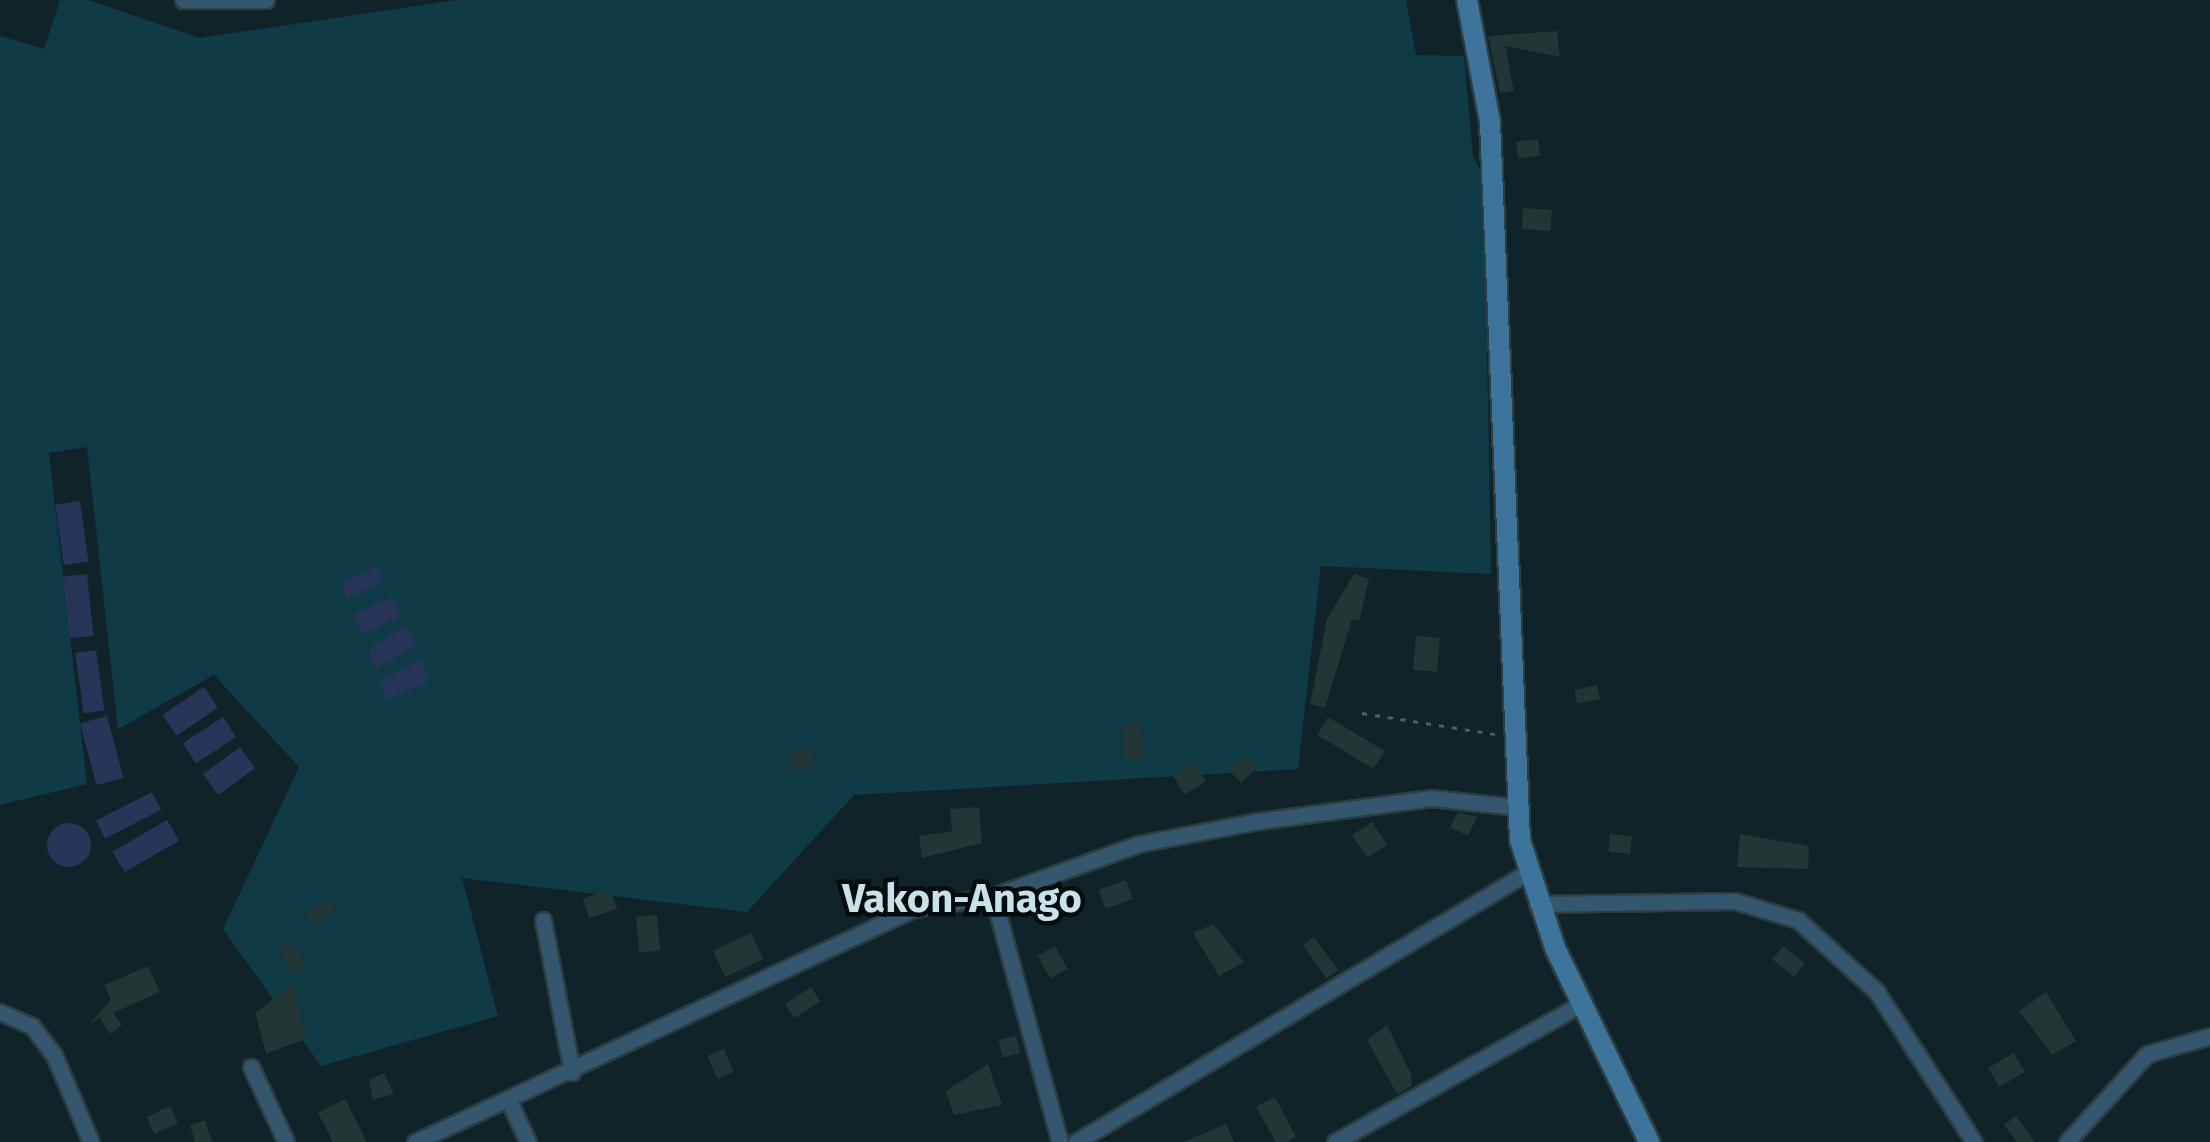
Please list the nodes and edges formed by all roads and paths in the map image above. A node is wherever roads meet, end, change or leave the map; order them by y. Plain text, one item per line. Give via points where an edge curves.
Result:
1 (182, 0) edge
2 (266, 0) edge
3 (1466, 0) edge
4 (1362, 713) dead end
5 (1516, 736) junction
6 (1516, 807) junction
7 (1528, 872) junction
8 (993, 896) junction
9 (1537, 904) junction
10 (544, 920) dead end
11 (1581, 1004) junction
12 (0, 1012) edge
13 (2210, 1036) edge
14 (251, 1067) dead end
15 (572, 1072) junction
16 (508, 1101) junction
17 (91, 1142) edge
18 (286, 1142) edge
19 (415, 1142) edge
20 (528, 1142) edge
21 (1060, 1142) edge
22 (1076, 1142) edge
23 (1335, 1142) edge
24 (1648, 1142) edge
25 (1974, 1142) edge
26 (2067, 1142) edge

1 - 2 street
3 - 5 main road via 1490,122
4 - 5 path
5 - 6 main road
6 - 7 main road
6 - 8 street via 1432,798 1259,821 1138,844
7 - 9 main road
7 - 22 street
8 - 15 street via 913,909 848,936
8 - 21 street
9 - 11 main road
9 - 25 street via 1735,901 1798,920 1877,992
10 - 15 street
11 - 23 street
11 - 24 main road
12 - 17 street via 32,1026 54,1055
13 - 26 street via 2147,1054
14 - 18 street
15 - 16 street
16 - 19 street
16 - 20 street

